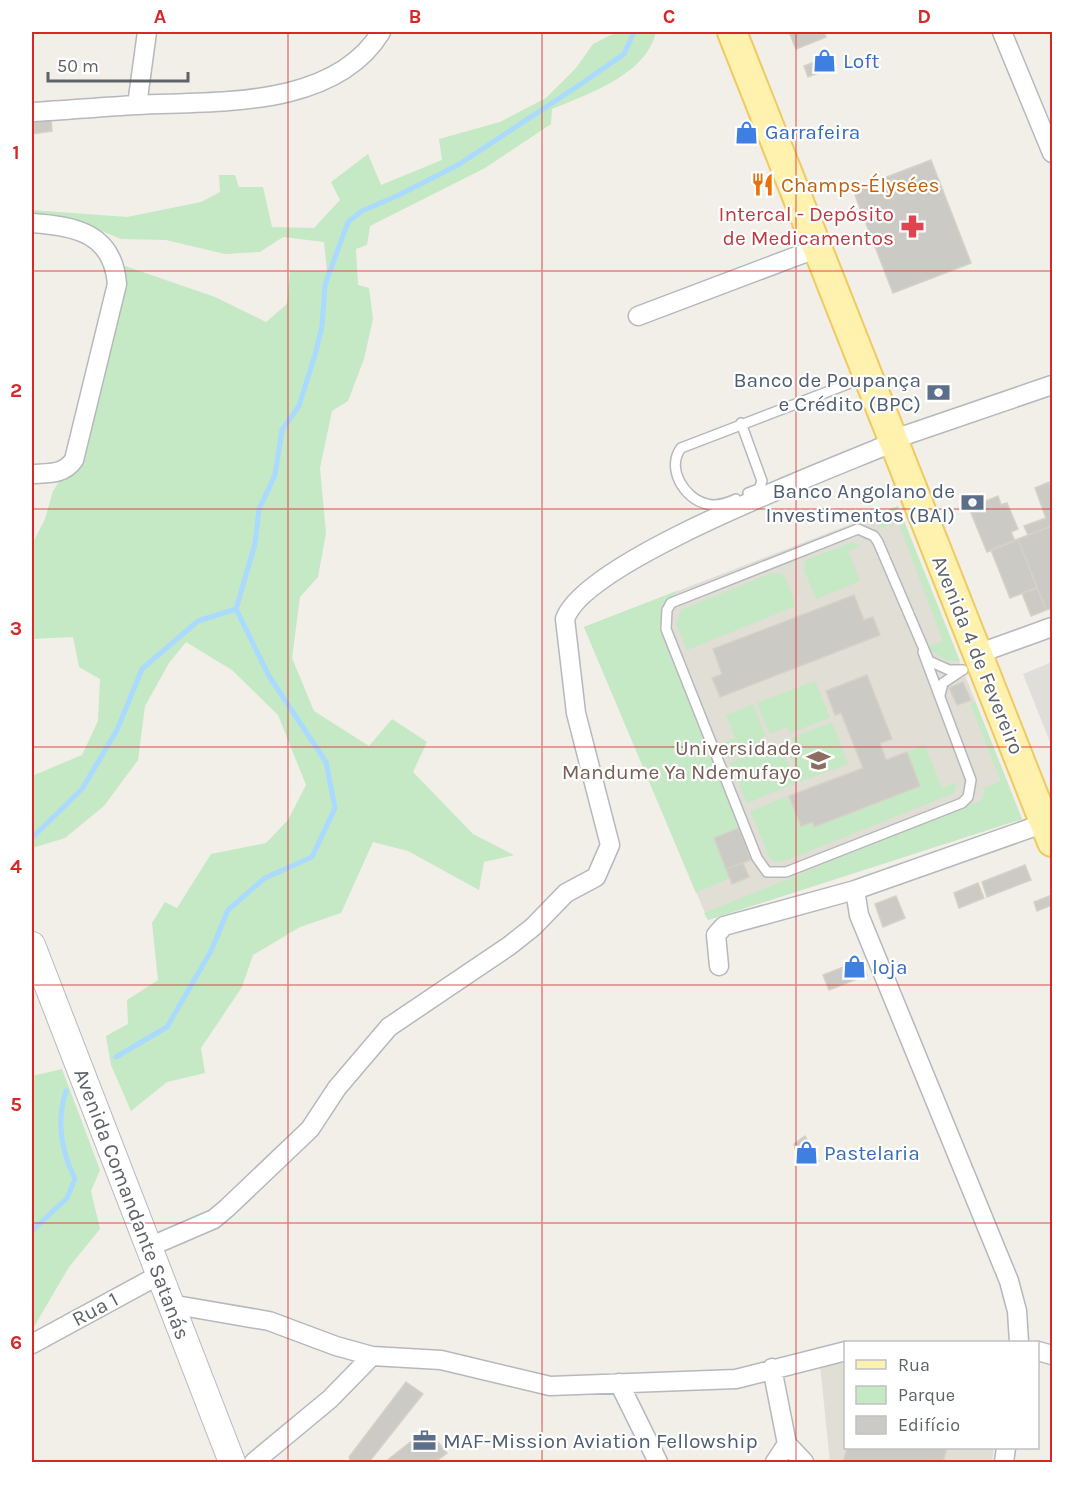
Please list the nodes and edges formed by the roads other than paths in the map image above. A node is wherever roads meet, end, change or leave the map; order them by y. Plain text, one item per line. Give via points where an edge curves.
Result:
1 (147, 32) edge
2 (381, 32) edge
3 (732, 32) edge
4 (747, 32) edge
5 (1002, 32) edge
6 (137, 105) junction
7 (32, 112) edge
8 (1053, 153) edge
9 (32, 223) edge
10 (818, 248) junction
11 (638, 316) dead end
12 (868, 376) junction
13 (1053, 385) edge
14 (741, 423) junction
15 (900, 439) junction
16 (32, 474) edge
17 (1053, 627) edge
18 (922, 652) junction
19 (978, 661) junction
20 (939, 697) junction
21 (1050, 822) edge
22 (855, 890) junction
23 (33, 956) edge
24 (719, 966) dead end
25 (148, 1247) junction
26 (159, 1275) junction
27 (171, 1304) junction
28 (1019, 1341) edge
29 (32, 1344) edge
30 (844, 1351) edge
31 (372, 1356) junction
32 (772, 1368) junction
33 (619, 1383) junction
34 (787, 1444) junction
35 (237, 1462) edge
36 (658, 1462) edge
37 (775, 1462) edge
38 (804, 1462) edge

1 - 6 street
2 - 6 street via 350,68 295,91 218,103
3 - 10 main road, Avenida 4 de Fevereiro
4 - 15 main road, Avenida 4 de Fevereiro
5 - 8 street
6 - 7 street
9 - 16 street via 66,225 103,245 116,269 117,284 74,460 57,473
10 - 11 street
10 - 12 main road, Avenida 4 de Fevereiro
12 - 14 lane
12 - 15 main road, Avenida 4 de Fevereiro
13 - 15 street
14 - 14 lane via 681,448 675,456 674,465 683,487 697,500 709,505 725,504 759,489 760,470
15 - 19 main road, Avenida 4 de Fevereiro
15 - 25 street via 657,546 608,574 570,607 565,619 576,713 610,844 596,877 566,893 509,946 389,1027 337,1088 310,1129 214,1219
17 - 19 street
18 - 19 lane via 939,667
18 - 20 lane
18 - 20 lane via 878,542 858,529 681,597 667,610 666,629 757,858 767,872 786,872 968,797 971,780
19 - 20 lane via 943,683
19 - 21 main road, Avenida 4 de Fevereiro
21 - 22 street
22 - 24 street via 724,926 716,934
22 - 28 street via 858,915 1010,1281
23 - 25 street, Avenida Comandante Satanás
25 - 26 street, Avenida Comandante Satanás
26 - 27 street, Avenida Comandante Satanás
26 - 29 street, Rua 1
27 - 31 street via 269,1321
27 - 35 street, Avenida Comandante Satanás
30 - 32 street
31 - 33 street via 441,1360 550,1386
31 - 35 street via 330,1399
32 - 33 street via 736,1379
32 - 34 street
33 - 36 street
34 - 37 street
34 - 38 street

